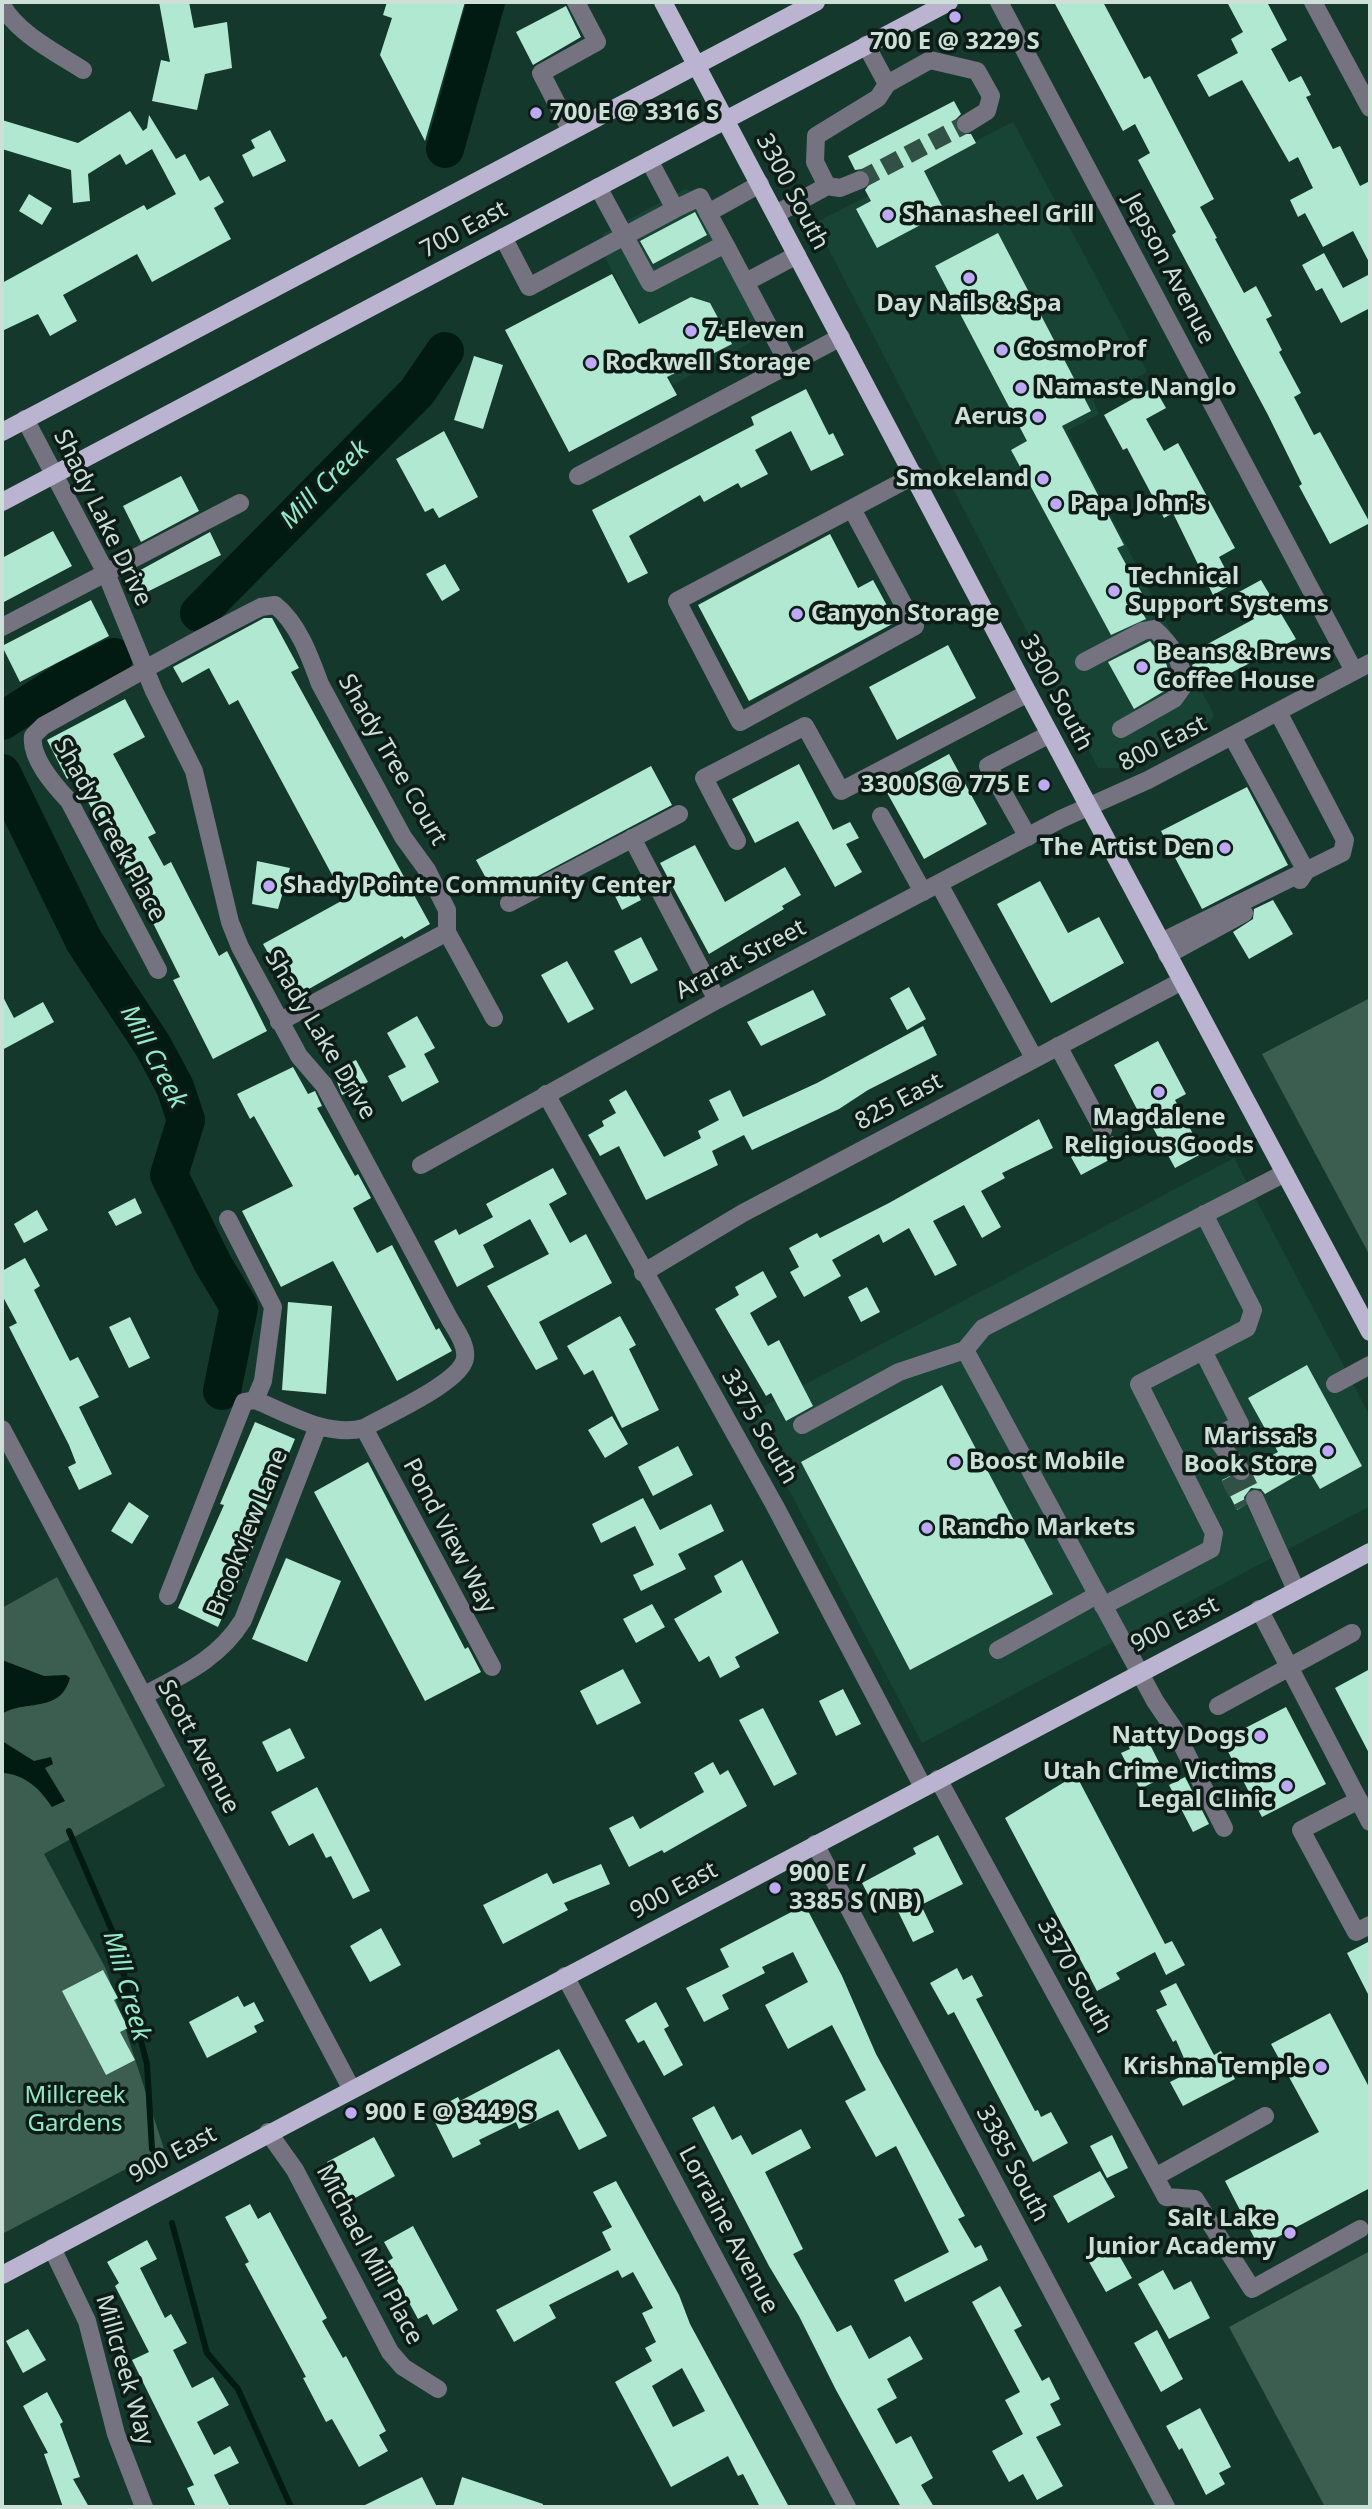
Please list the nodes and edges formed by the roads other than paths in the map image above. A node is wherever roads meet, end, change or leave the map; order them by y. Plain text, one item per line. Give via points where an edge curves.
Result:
1 (576, 2) edge
2 (663, 2) edge
3 (816, 2) edge
4 (948, 2) edge
5 (999, 2) edge
6 (1314, 2) edge
7 (2, 5) edge
8 (866, 46) junction
9 (697, 65) junction
10 (83, 70) dead end
11 (887, 85) junction
12 (1370, 108) edge
13 (726, 120) junction
14 (966, 124) tunnel mouth
15 (571, 131) junction
16 (649, 160) junction
17 (860, 180) tunnel mouth
18 (760, 184) junction
19 (827, 186) junction
20 (598, 187) junction
21 (675, 209) junction
22 (708, 213) junction
23 (776, 214) junction
24 (625, 236) junction
25 (503, 237) junction
26 (725, 244) junction
27 (797, 255) junction
28 (746, 282) junction
29 (841, 337) junction
30 (789, 365) junction
31 (26, 419) junction
32 (2, 432) edge
33 (54, 474) junction
34 (915, 475) junction
35 (578, 476) dead end
36 (2, 502) edge
37 (240, 503) dead end
38 (852, 509) junction
39 (106, 573) junction
40 (275, 605) joint
41 (2, 627) edge
42 (1084, 662) dead end
43 (1362, 667) edge
44 (145, 668) junction
45 (1028, 693) junction
46 (1278, 712) junction
47 (1121, 729) dead end
48 (1049, 734) junction
49 (1232, 736) junction
50 (1090, 809) junction
51 (679, 814) dead end
52 (881, 816) dead end
53 (1028, 837) junction
54 (632, 838) junction
55 (737, 841) dead end
56 (1306, 871) junction
57 (939, 884) junction
58 (923, 892) junction
59 (509, 903) dead end
60 (450, 938) junction
61 (1164, 949) junction
62 (158, 971) dead end
63 (1182, 981) junction
64 (717, 1000) junction
65 (494, 1018) dead end
66 (279, 1022) junction
67 (1058, 1046) junction
68 (1034, 1058) junction
69 (546, 1094) junction
70 (1103, 1130) dead end
71 (421, 1165) dead end
72 (1285, 1173) junction
73 (1204, 1214) junction
74 (228, 1219) dead end
75 (643, 1273) junction
76 (1370, 1332) edge
77 (965, 1350) junction
78 (1203, 1351) junction
79 (1370, 1365) edge
80 (1335, 1384) dead end
81 (249, 1401) junction
82 (802, 1425) dead end
83 (318, 1426) junction
84 (364, 1428) junction
85 (2, 1429) edge
86 (1235, 1474) tunnel mouth
87 (1250, 1503) tunnel mouth
88 (1370, 1552) edge
89 (1296, 1590) junction
90 (168, 1596) dead end
91 (1100, 1601) junction
92 (1259, 1609) junction
93 (1352, 1633) dead end
94 (998, 1650) dead end
95 (492, 1667) dead end
96 (1289, 1667) junction
97 (1139, 1672) junction
98 (143, 1696) junction
99 (1218, 1706) dead end
100 (930, 1783) junction
101 (1359, 1800) junction
102 (1370, 1822) edge
103 (1224, 1828) dead end
104 (816, 1844) junction
105 (1370, 1925) edge
106 (565, 1976) junction
107 (351, 2088) junction
108 (1265, 2116) dead end
109 (268, 2132) junction
110 (1155, 2177) junction
111 (1360, 2229) dead end
112 (52, 2248) junction
113 (2, 2274) edge
114 (438, 2389) dead end
115 (144, 2507) edge
116 (847, 2507) edge
117 (1166, 2507) edge

1 - 15 street via 597,42 541,73
2 - 9 main road, 3300 South
3 - 9 main road, 700 East
4 - 8 main road, 700 East
5 - 43 street, Jepson Avenue
6 - 12 street
7 - 10 street via 40,42
8 - 11 street
8 - 13 main road, 700 East
9 - 13 main road, 3300 South
9 - 15 main road, 700 East
11 - 14 street via 935,59 977,71 991,96 987,111
11 - 19 street via 878,97 816,136 816,162
13 - 16 main road, 700 East
13 - 18 main road, 3300 South
15 - 31 main road, 700 East
16 - 20 main road, 700 East
16 - 21 street
17 - 19 street via 840,188
18 - 22 street
18 - 23 main road, 3300 South
19 - 23 street
20 - 24 street
20 - 25 main road, 700 East
21 - 22 street via 699,197
21 - 24 street
22 - 26 street
23 - 27 main road, 3300 South
24 - 25 street via 529,287
24 - 26 street via 650,283
25 - 33 main road, 700 East
26 - 28 street
27 - 28 street
27 - 29 main road, 3300 South
28 - 30 street
29 - 30 street
29 - 34 main road, 3300 South
30 - 35 street
31 - 32 main road, 700 East
31 - 33 street, Shady Lake Drive
33 - 36 main road, 700 East
33 - 39 street, Shady Lake Drive
34 - 38 street
34 - 45 main road, 3300 South
37 - 39 street
38 - 38 street via 677,601 740,722 915,626
39 - 41 street
39 - 44 street, Shady Lake Drive
40 - 44 street, Shady Creek Place via 261,607
40 - 60 street, Shady Tree Court via 290,621 396,825 427,870 447,910
42 - 47 street via 1143,631 1154,629 1169,642 1182,667 1184,685 1174,699
43 - 46 street, 800 East
44 - 62 street, Shady Creek Place via 43,726 32,743 52,782 69,801
44 - 66 street, Shady Lake Drive via 194,771 230,922
45 - 48 main road, 3300 South
45 - 55 street via 841,790 805,726 704,778
46 - 49 street, 800 East
46 - 56 street via 1345,840 1342,853
48 - 50 main road, 3300 South
48 - 53 street via 988,765
49 - 50 street, 800 East
49 - 56 street
50 - 53 street, Ararat Street
50 - 61 main road, 3300 South
51 - 54 street
52 - 58 street
53 - 57 street, Ararat Street
54 - 59 street
54 - 64 street
56 - 61 street
57 - 58 street, Ararat Street
57 - 68 street
58 - 64 street, Ararat Street
60 - 65 street, Shady Tree Court
60 - 66 street
61 - 63 main road, 3300 South
63 - 67 street, 825 East
63 - 72 main road, 3300 South
64 - 69 street, Ararat Street
66 - 84 street, Shady Lake Drive via 324,1085 466,1356 457,1375
67 - 68 street, 825 East
67 - 70 street
68 - 75 street, 825 East via 743,1213
69 - 71 street, Ararat Street
69 - 75 street, 3375 South
72 - 73 street
72 - 76 main road, 3300 South
73 - 77 street via 983,1328
73 - 78 street via 1253,1310 1247,1328
74 - 81 street via 273,1307 262,1381
75 - 100 street, 3375 South
77 - 82 street via 899,1373
77 - 91 street
78 - 86 street via 1240,1424 1215,1437
78 - 91 street via 1139,1384 1214,1533 1211,1549
79 - 80 street
81 - 83 street
81 - 90 street
83 - 84 street via 352,1431
83 - 98 street, Brookview Lane via 243,1620 213,1656
84 - 95 street, Pond View Way
85 - 98 street, Scott Avenue
87 - 89 street
88 - 89 main road, 900 East
89 - 92 main road, 900 East
91 - 94 street
91 - 97 street
92 - 96 street
92 - 97 main road, 900 East
93 - 96 street
96 - 99 street
96 - 101 street
97 - 100 main road, 900 East
97 - 103 street
98 - 107 street, Scott Avenue
100 - 104 main road, 900 East
100 - 110 street, 3370 South
101 - 102 street
101 - 105 street via 1301,1830 1356,1933
104 - 106 main road, 900 East
104 - 117 street, 3385 South
106 - 107 main road, 900 East
106 - 116 street, Lorraine Avenue
107 - 109 main road, 900 East
108 - 110 street
109 - 112 main road, 900 East
109 - 114 street, Michael Mill Place via 295,2170 390,2352 403,2367
110 - 111 street, 3370 South via 1166,2197 1195,2199 1252,2289
112 - 113 main road, 900 East
112 - 115 street, Millcreek Way via 87,2321 116,2434

